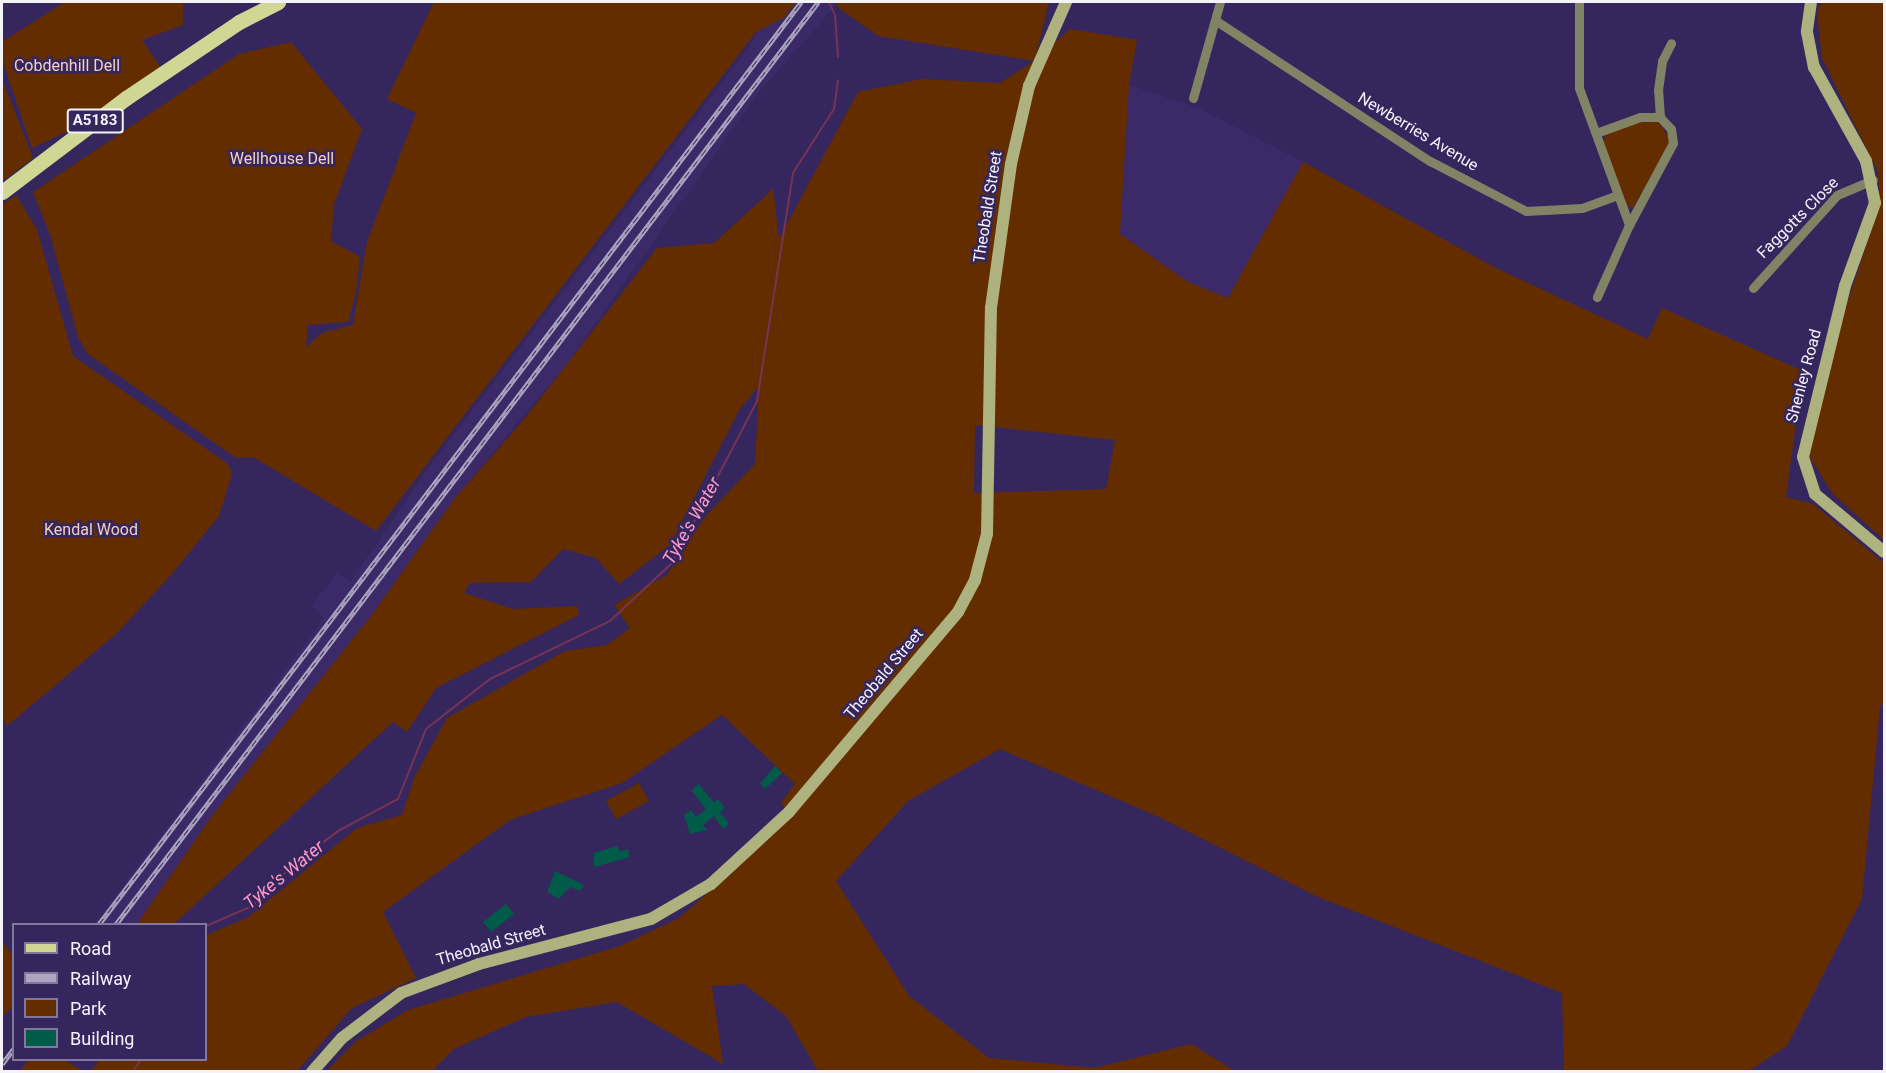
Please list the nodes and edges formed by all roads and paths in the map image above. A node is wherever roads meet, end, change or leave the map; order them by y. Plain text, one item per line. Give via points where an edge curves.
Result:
1 (278, 2) edge
2 (1066, 2) edge
3 (1220, 2) edge
4 (1579, 2) edge
5 (1811, 2) edge
6 (1218, 22) junction
7 (1671, 43) dead end
8 (1192, 98) dead end
9 (1660, 117) junction
10 (1596, 133) junction
11 (1873, 180) junction
12 (2, 192) edge
13 (1618, 195) junction
14 (1629, 225) junction
15 (1753, 288) dead end
16 (1597, 297) dead end
17 (1884, 552) edge
18 (312, 1071) edge

1 - 12 main road, A5183 via 126,98
2 - 18 street, Theobald Street via 1029,86 1011,164 991,308 987,534 975,580 958,612 789,812 711,884 651,919 478,964 401,993 342,1038
3 - 6 street
4 - 10 street via 1577,78
5 - 11 street via 1806,32 1814,67
6 - 8 street
6 - 13 street, Newberries Avenue via 1430,161 1526,211 1582,208
7 - 9 street via 1662,61
9 - 10 street via 1640,117
9 - 14 street via 1671,129 1673,143
10 - 13 street
11 - 15 street, Faggotts Close via 1838,195
11 - 17 street, Shenley Road via 1875,203 1845,286 1803,457 1815,494
13 - 14 street
14 - 16 street

